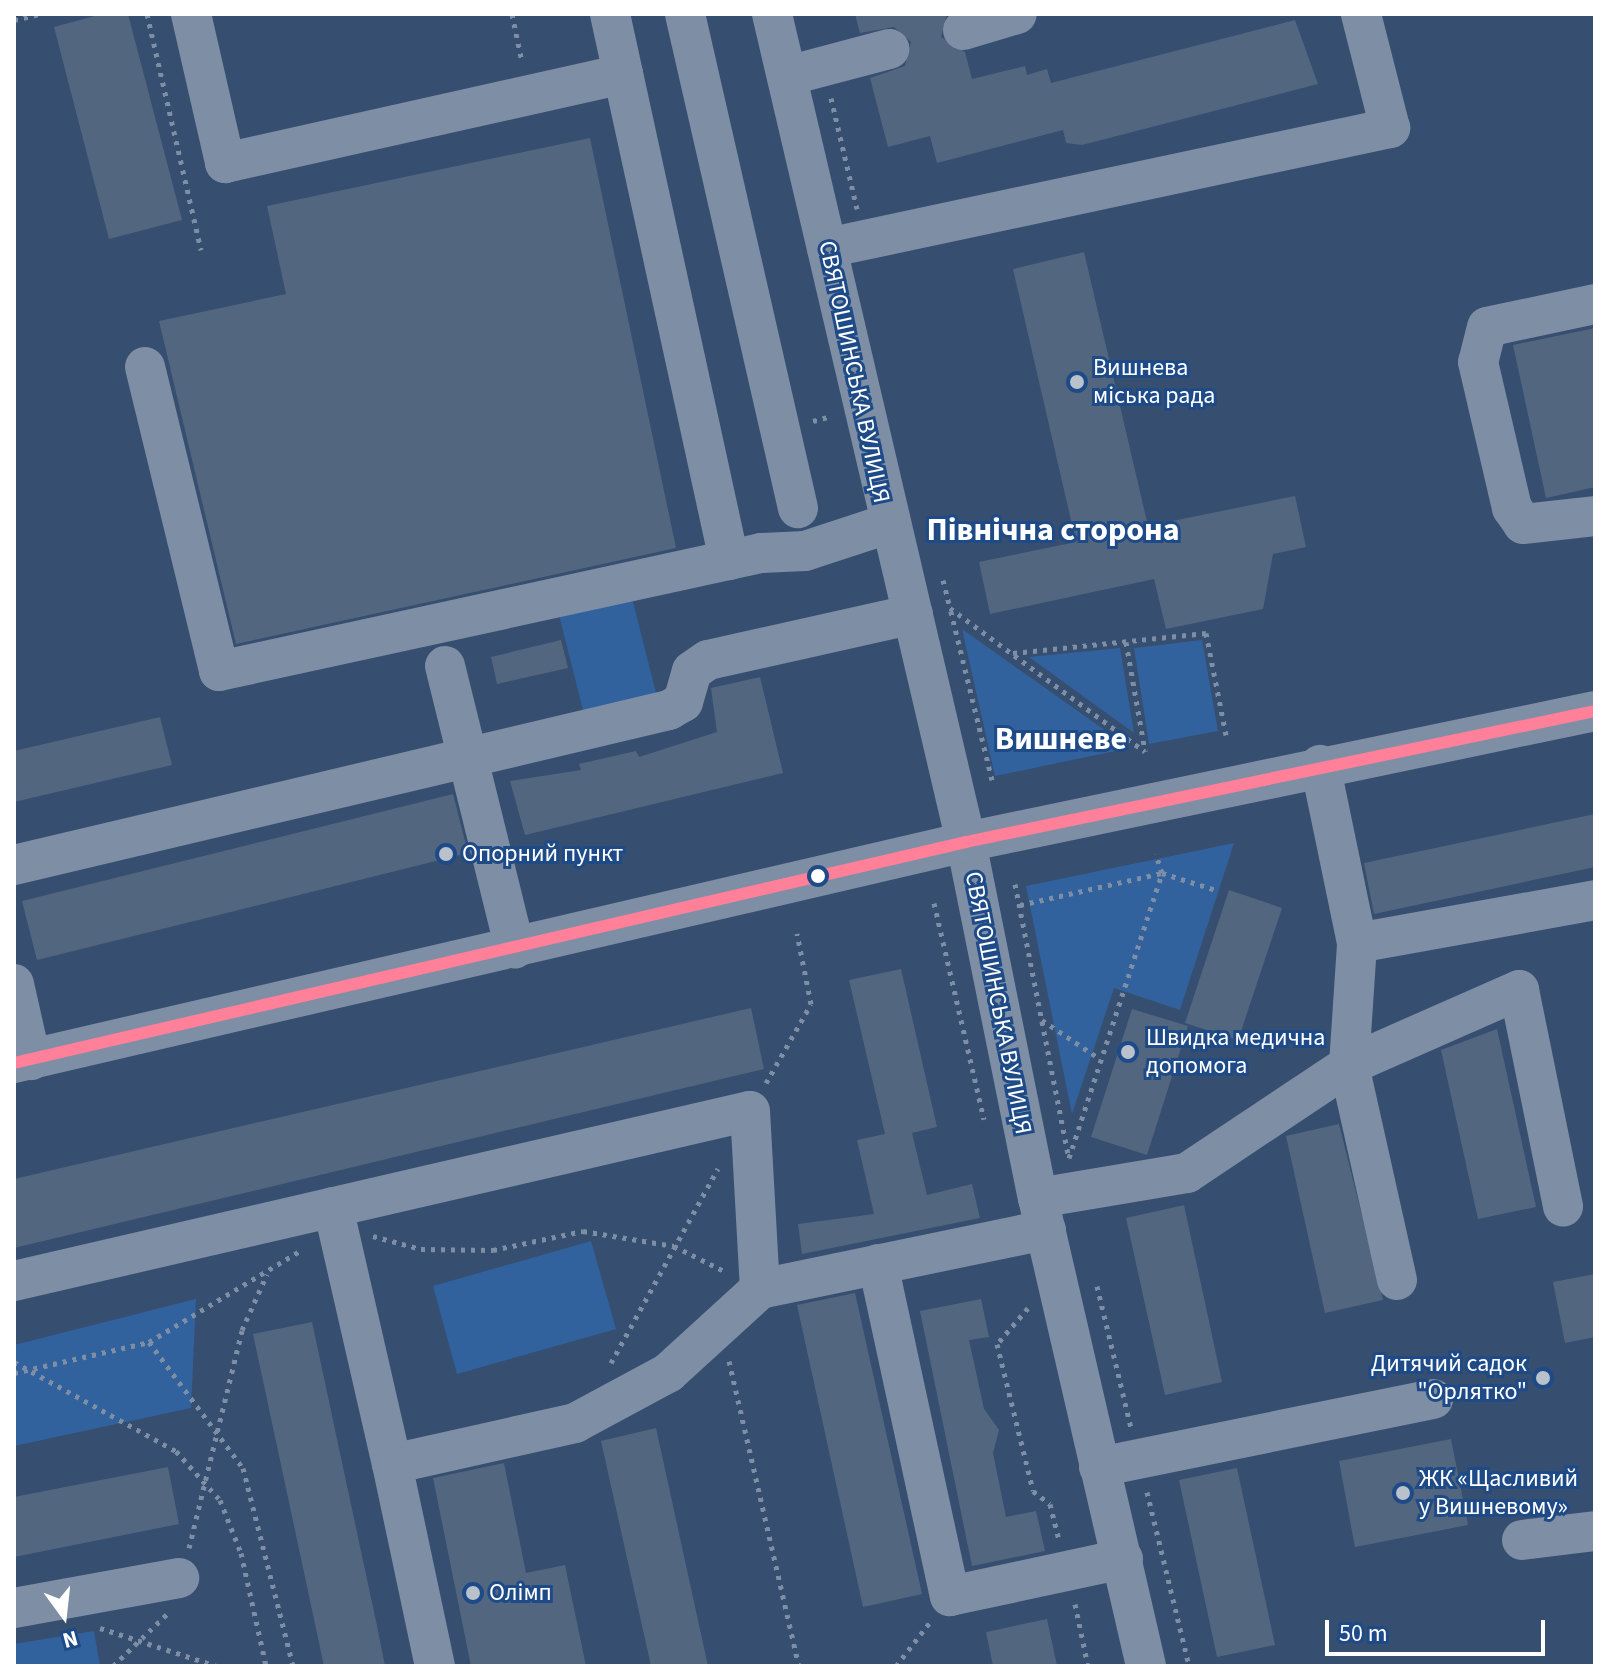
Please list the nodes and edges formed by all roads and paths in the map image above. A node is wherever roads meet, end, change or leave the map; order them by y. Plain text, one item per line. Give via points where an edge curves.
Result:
1 (39, 14) edge
2 (147, 14) edge
3 (191, 14) edge
4 (512, 14) edge
5 (610, 14) edge
6 (685, 14) edge
7 (772, 14) edge
8 (1361, 14) edge
9 (14, 20) edge
10 (889, 49) dead end
11 (523, 69) dead end
12 (623, 74) junction
13 (787, 76) junction
14 (827, 248) junction
15 (201, 250) dead end
16 (1595, 304) edge
17 (145, 367) dead end
18 (798, 508) dead end
19 (1595, 516) edge
20 (869, 528) junction
21 (745, 557) junction
22 (913, 614) junction
23 (1126, 642) junction
24 (1012, 653) junction
25 (445, 666) dead end
26 (1595, 711) edge
27 (1226, 735) dead end
28 (468, 759) junction
29 (1320, 765) junction
30 (992, 780) dead end
31 (966, 842) junction
32 (1156, 854) dead end
33 (14, 865) edge
34 (1162, 873) junction
35 (1015, 884) dead end
36 (1216, 890) dead end
37 (1595, 900) edge
38 (934, 903) dead end
39 (1020, 905) junction
40 (797, 933) dead end
41 (1357, 943) junction
42 (515, 948) junction
43 (14, 984) edge
44 (1042, 1020) junction
45 (1100, 1059) junction
46 (23, 1062) edge
47 (1349, 1065) junction
48 (750, 1111) junction
49 (987, 1131) dead end
50 (1057, 1195) junction
51 (333, 1207) junction
52 (1563, 1207) dead end
53 (878, 1264) junction
54 (1092, 1268) dead end
55 (267, 1273) dead end
56 (1397, 1280) dead end
57 (14, 1281) edge
58 (760, 1289) junction
59 (1025, 1296) dead end
60 (720, 1325) junction
61 (149, 1342) dead end
62 (14, 1362) edge
63 (608, 1369) dead end
64 (1433, 1399) dead end
65 (220, 1427) junction
66 (1139, 1460) junction
67 (392, 1464) junction
68 (1099, 1467) junction
69 (1595, 1531) edge
70 (1522, 1540) dead end
71 (1123, 1559) junction
72 (1067, 1570) junction
73 (179, 1578) junction
74 (950, 1596) junction
75 (14, 1608) edge
76 (85, 1624) dead end
77 (142, 1642) junction
78 (113, 1666) edge
79 (217, 1666) edge
80 (266, 1666) edge
81 (293, 1666) edge
82 (435, 1666) edge
83 (799, 1666) edge
84 (896, 1666) edge
85 (1088, 1666) edge
86 (1146, 1666) edge
87 (1189, 1666) edge

1 - 9 path
2 - 15 path
3 - 12 street via 225,163
4 - 11 path
5 - 12 street
6 - 18 street
7 - 13 street, СВЯТОШИНСЬКА ВУЛИЦЯ
8 - 14 street via 1390,128
10 - 13 street
12 - 21 street
13 - 14 street, СВЯТОШИНСЬКА ВУЛИЦЯ
14 - 20 street, СВЯТОШИНСЬКА ВУЛИЦЯ
16 - 19 street via 1487,327 1478,362 1512,508 1523,524
17 - 21 street via 219,671
20 - 21 street via 818,548
20 - 22 street, СВЯТОШИНСЬКА ВУЛИЦЯ
22 - 28 street via 708,660 692,671 677,707
22 - 31 street, СВЯТОШИНСЬКА ВУЛИЦЯ
23 - 24 path
23 - 24 path via 1145,752
23 - 27 path via 1206,633
24 - 30 path via 950,608
25 - 28 street
26 - 29 street
28 - 33 street
28 - 42 street
29 - 31 street
29 - 41 street
31 - 42 street
31 - 50 street, СВЯТОШИНСЬКА ВУЛИЦЯ
32 - 34 path
34 - 36 path
34 - 39 path
34 - 45 path
35 - 39 path
37 - 41 street
38 - 49 path
39 - 44 path
40 - 48 path via 811,1004
41 - 47 street
42 - 46 street
43 - 46 street
44 - 45 path
44 - 50 path
45 - 50 path
47 - 50 street via 1187,1173
47 - 52 street via 1519,990
47 - 56 street
48 - 51 street
48 - 58 street
48 - 63 path
50 - 53 street
50 - 68 street, СВЯТОШИНСЬКА ВУЛИЦЯ
51 - 57 street
51 - 67 street
53 - 58 street
53 - 74 street
54 - 66 path
55 - 65 path via 242,1330
58 - 60 street
59 - 72 path via 1028,1308 997,1344 1033,1491 1050,1504
60 - 67 street via 668,1373 575,1423
60 - 83 path
61 - 65 path
62 - 80 path via 176,1451 220,1500 241,1553
64 - 66 street
65 - 73 path
65 - 81 path via 243,1468
66 - 68 street
66 - 87 path
67 - 82 street
68 - 71 street, СВЯТОШИНСЬКА ВУЛИЦЯ
69 - 70 street
71 - 72 street
71 - 86 street, СВЯТОШИНСЬКА ВУЛИЦЯ
72 - 74 street
72 - 85 path
73 - 75 street
73 - 77 path via 171,1610
74 - 84 path
76 - 77 path
77 - 78 path
77 - 79 path

